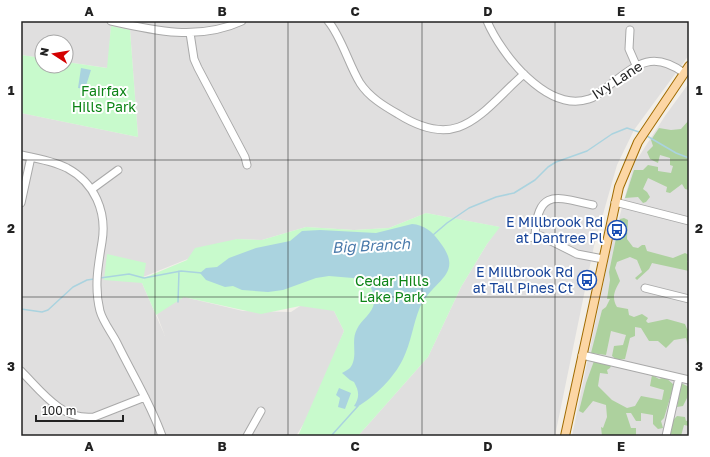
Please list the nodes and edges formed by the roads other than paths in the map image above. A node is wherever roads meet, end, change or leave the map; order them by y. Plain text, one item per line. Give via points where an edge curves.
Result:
1 (111, 21) edge
2 (242, 21) edge
3 (328, 21) edge
4 (488, 21) edge
5 (630, 30) dead end
6 (190, 33) junction
7 (636, 65) junction
8 (687, 70) edge
9 (524, 74) junction
10 (21, 155) edge
11 (31, 157) junction
12 (247, 165) dead end
13 (118, 170) dead end
14 (92, 189) junction
15 (615, 202) junction
16 (21, 203) edge
17 (593, 205) dead end
18 (689, 221) edge
19 (535, 236) junction
20 (520, 239) dead end
21 (603, 259) junction
22 (645, 288) dead end
23 (689, 299) edge
24 (582, 355) junction
25 (21, 371) edge
26 (679, 378) junction
27 (689, 380) edge
28 (145, 397) junction
29 (261, 411) dead end
30 (162, 436) edge
31 (247, 436) edge
32 (565, 436) edge
33 (666, 436) edge

1 - 6 street via 160,31
2 - 6 street via 211,31
3 - 9 street via 367,92 390,110 421,126 446,130 464,126 494,104
4 - 9 street, Ivy Lane via 498,43
5 - 7 street via 630,49
6 - 12 street via 194,59
7 - 8 street, Ivy Lane via 663,61
7 - 9 street, Ivy Lane via 594,97 582,100 557,97 540,88
8 - 15 main road via 638,142
10 - 11 street
11 - 14 street via 68,168
11 - 16 street
13 - 14 street
14 - 28 street via 103,219 96,276 101,313
15 - 18 street
15 - 21 main road
17 - 19 street via 561,198 546,201 539,214
19 - 20 street
19 - 21 street via 541,236 577,254
21 - 24 main road
22 - 23 street
24 - 26 street
24 - 32 main road
25 - 28 street via 55,406 86,418
26 - 27 street
26 - 33 street
28 - 30 street
29 - 31 street

